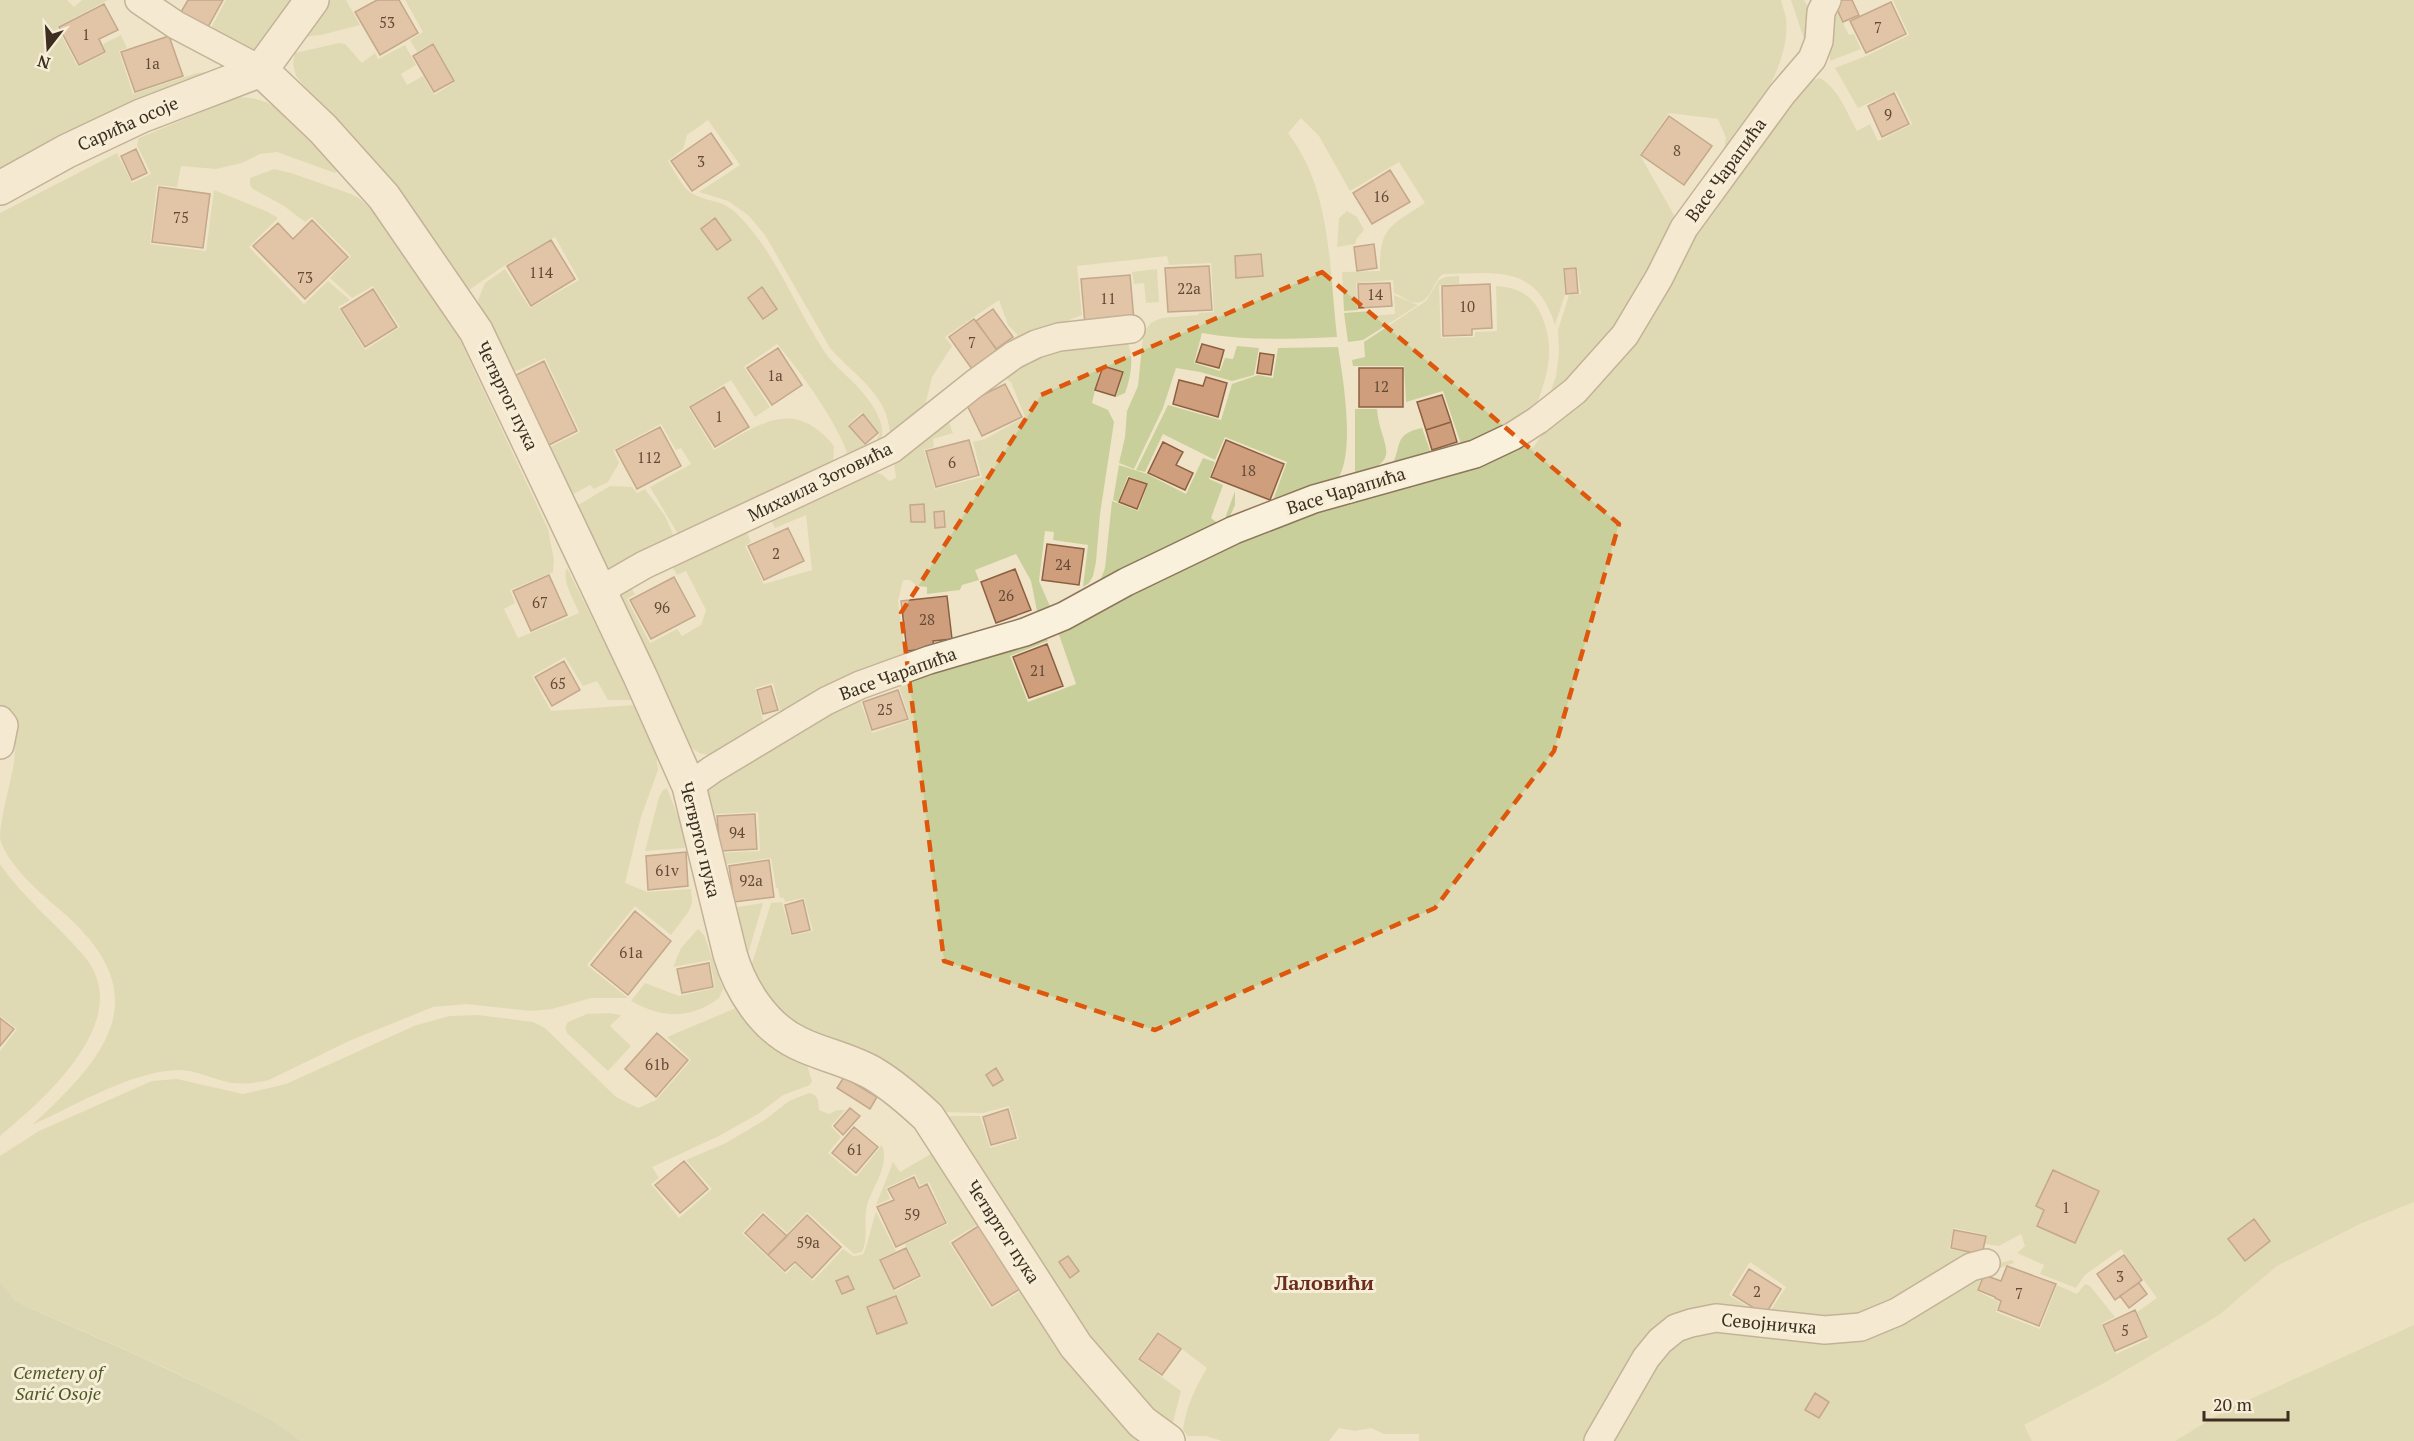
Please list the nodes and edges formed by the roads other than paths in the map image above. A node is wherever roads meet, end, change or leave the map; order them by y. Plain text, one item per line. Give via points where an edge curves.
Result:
1 (139, 0) edge
2 (312, 0) edge
3 (1827, 0) edge
4 (261, 70) junction
5 (0, 188) edge
6 (1131, 329) dead end
7 (599, 591) junction
8 (0, 720) edge
9 (0, 745) edge
10 (689, 786) junction
11 (1986, 1263) dead end
12 (1168, 1441) edge
13 (1598, 1441) edge

1 - 4 street via 176,25
2 - 4 street
3 - 10 street, Васе Чарапића via 1812,59 1684,228 1625,335 1575,391 1538,420 1514,436 1475,453 1314,499 1234,530 1025,632 860,685 826,701
4 - 5 street, Сарића осоје via 141,117
4 - 7 street, Четвртог пука via 323,129 384,197 458,304 520,420
6 - 7 street, Михаила Зотовића via 1059,337 1036,344 974,384 892,448 644,565
7 - 10 street, Четвртог пука
8 - 9 street via 4,725
10 - 12 street, Четвртог пука via 729,954 750,999 769,1022 796,1042 873,1073 928,1117 1076,1346 1142,1422
11 - 13 street, Севојничка via 1897,1312 1861,1327 1825,1330 1716,1318 1676,1328 1646,1358

